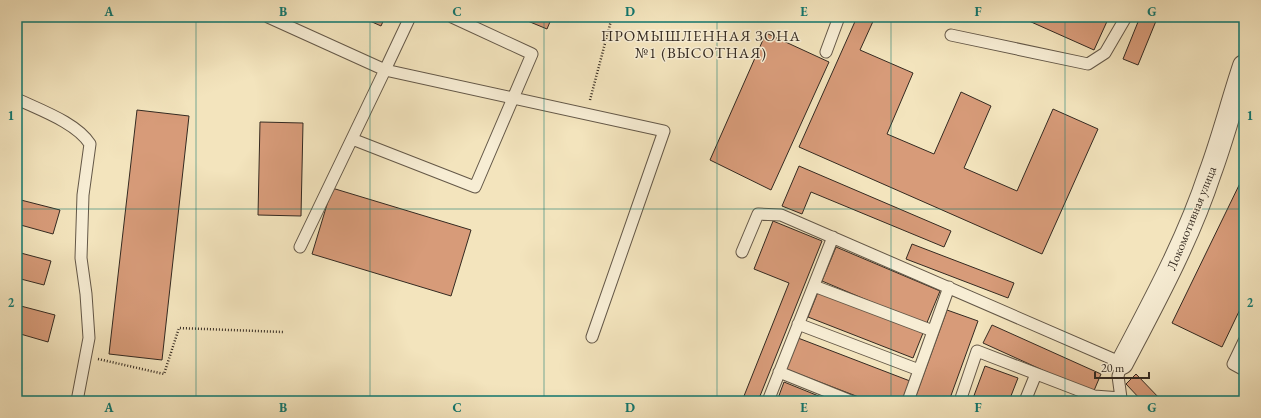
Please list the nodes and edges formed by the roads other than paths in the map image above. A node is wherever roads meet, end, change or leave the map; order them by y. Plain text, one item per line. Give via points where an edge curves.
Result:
1 (268, 17) edge
2 (410, 17) edge
3 (452, 17) edge
4 (839, 17) edge
5 (1126, 17) edge
6 (951, 35) dead end
7 (826, 52) dead end
8 (1244, 66) edge
9 (385, 70) junction
10 (514, 97) junction
11 (17, 99) edge
12 (1237, 111) edge
13 (352, 139) junction
14 (833, 237) junction
15 (300, 247) dead end
16 (742, 252) dead end
17 (814, 286) junction
18 (949, 288) junction
19 (798, 324) junction
20 (933, 331) junction
21 (592, 337) dead end
22 (1244, 341) edge
23 (1122, 364) junction
24 (919, 370) junction
25 (1244, 370) edge
26 (779, 372) junction
27 (1036, 374) junction
28 (1092, 398) edge
29 (1122, 400) edge
30 (77, 401) edge
31 (768, 401) edge
32 (852, 401) edge
33 (908, 401) edge
34 (960, 401) edge
35 (1025, 401) edge

1 - 9 lane
2 - 9 lane
3 - 10 lane via 532,54
4 - 7 lane
5 - 6 lane via 1105,53 1088,64
8 - 12 street, Локомотивная улица
9 - 10 lane
9 - 13 lane
10 - 13 lane via 475,186
10 - 21 lane via 664,131
11 - 30 lane via 53,116 84,135 90,144 83,195 81,258 90,338
12 - 23 street, Локомотивная улица via 1169,273
13 - 15 lane
14 - 16 lane via 782,215 758,214
14 - 17 lane
14 - 18 lane
17 - 19 lane
17 - 20 lane
18 - 20 lane
18 - 23 lane
19 - 24 lane
19 - 26 lane
20 - 24 lane
22 - 25 lane via 1233,364
23 - 29 lane via 1118,376
24 - 33 lane
26 - 31 lane
26 - 32 lane
27 - 28 lane
27 - 34 lane via 977,351
27 - 35 lane
28 - 29 lane

